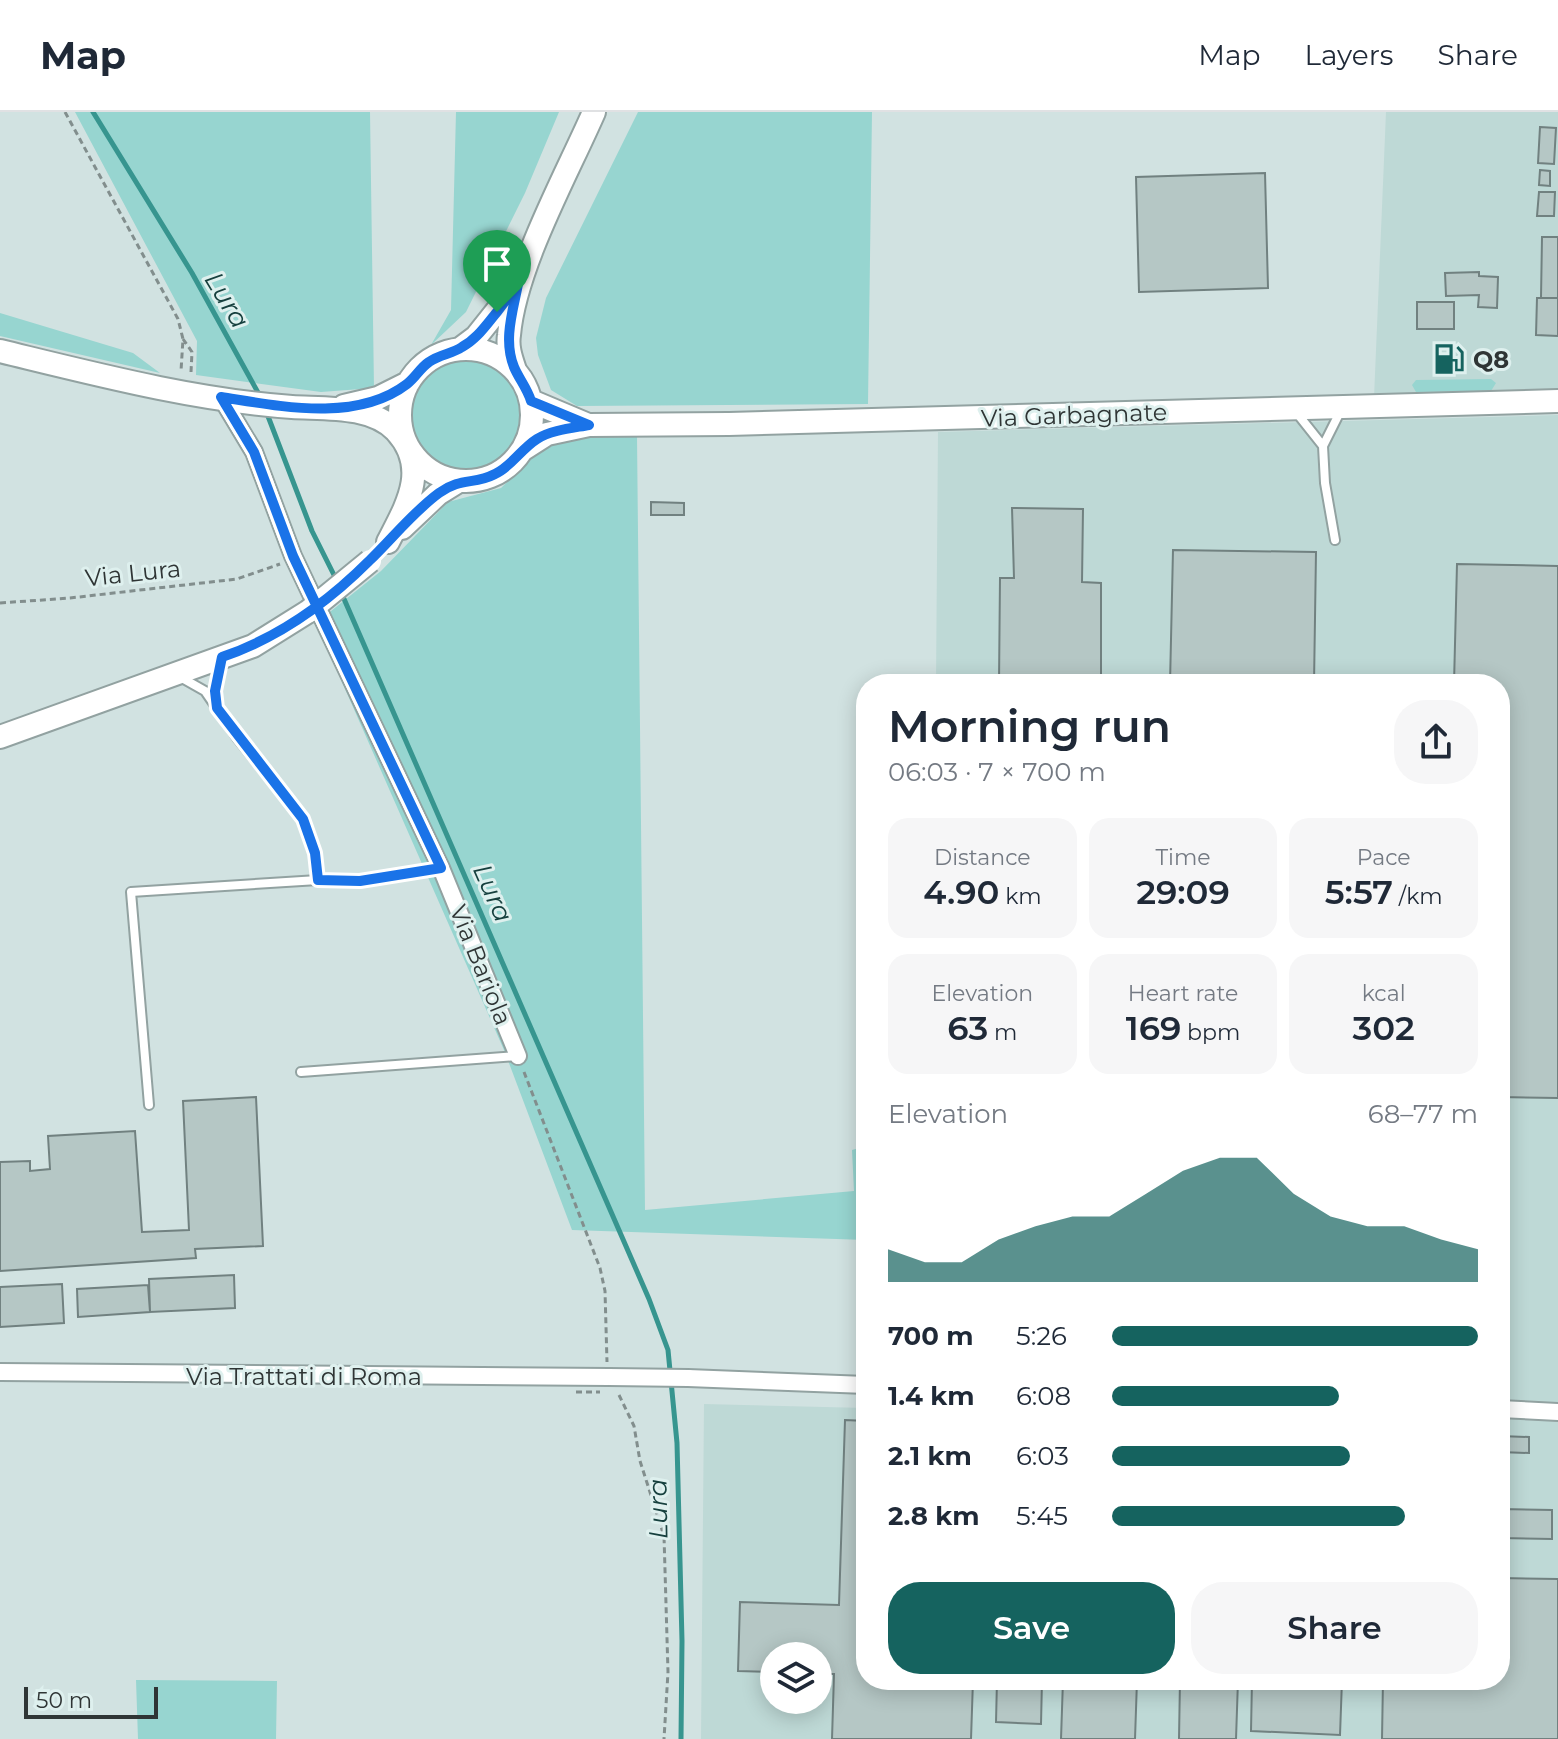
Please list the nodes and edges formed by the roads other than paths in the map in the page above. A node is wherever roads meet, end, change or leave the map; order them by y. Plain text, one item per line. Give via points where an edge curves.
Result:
1 (594, 112) edge
2 (518, 284) junction
3 (460, 349) junction
4 (0, 351) edge
5 (515, 370) junction
6 (408, 383) junction
7 (221, 397) junction
8 (531, 401) junction
9 (1558, 401) edge
10 (1343, 407) junction
11 (331, 409) junction
12 (1293, 409) junction
13 (589, 425) junction
14 (407, 445) junction
15 (1323, 446) junction
16 (522, 450) junction
17 (459, 481) junction
18 (1335, 540) dead end
19 (388, 542) junction
20 (222, 657) junction
21 (172, 675) junction
22 (217, 708) junction
23 (0, 737) edge
24 (441, 868) junction
25 (318, 880) junction
26 (518, 1056) joint
27 (301, 1072) dead end
28 (149, 1105) dead end
29 (0, 1372) edge
30 (856, 1385) edge
31 (1510, 1410) edge
32 (1558, 1412) edge

1 - 2 street
2 - 3 street
2 - 5 street via 508,336
3 - 5 street via 480,350
3 - 6 street via 430,360
4 - 7 street
5 - 8 street
6 - 11 street via 378,398
6 - 14 street via 400,414
7 - 11 street
7 - 24 street, Via Bariola via 254,452 293,556
8 - 13 street, Via Garbagnate
8 - 16 street via 533,418
9 - 10 street, Via Garbagnate
10 - 12 street, Via Garbagnate
10 - 15 lane
11 - 14 street via 378,418
12 - 13 street, Via Garbagnate
12 - 15 lane
13 - 16 street, Via Garbagnate via 547,434
14 - 17 street via 428,469
14 - 19 street via 415,479
15 - 18 lane
16 - 17 street via 495,475
17 - 19 street
19 - 20 street, bridge via 309,611 253,646
20 - 21 street
20 - 22 lane
21 - 22 lane via 196,684
21 - 23 street
22 - 25 lane via 303,819
24 - 25 lane via 360,881
24 - 26 street, Via Bariola
25 - 28 lane via 131,892
26 - 27 lane
29 - 30 street, Via Trattati di Roma, bridge via 688,1378
31 - 32 street

